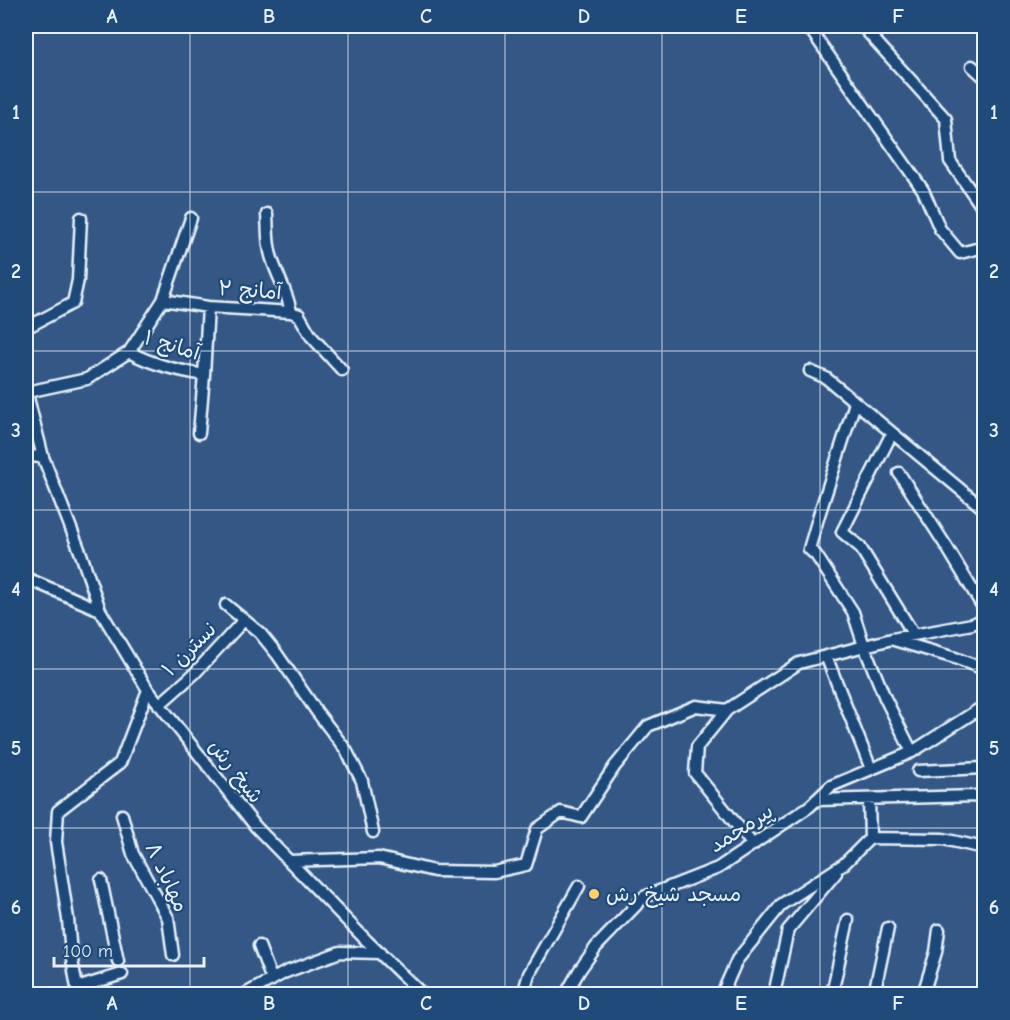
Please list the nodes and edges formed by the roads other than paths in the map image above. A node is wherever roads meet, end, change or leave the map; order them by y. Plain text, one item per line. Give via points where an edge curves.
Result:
1 (808, 26) edge
2 (862, 26) edge
3 (972, 66) dead end
4 (984, 77) edge
5 (984, 210) edge
6 (267, 214) dead end
7 (81, 218) dead end
8 (191, 218) dead end
9 (984, 247) edge
10 (163, 300) junction
11 (208, 307) junction
12 (291, 312) junction
13 (26, 328) edge
14 (129, 352) junction
15 (342, 370) dead end
16 (810, 371) dead end
17 (204, 375) junction
18 (26, 391) edge
19 (855, 403) junction
20 (199, 433) dead end
21 (892, 433) junction
22 (26, 456) edge
23 (43, 458) junction
24 (899, 473) dead end
25 (984, 509) edge
26 (26, 578) edge
27 (226, 605) dead end
28 (984, 609) edge
29 (100, 610) junction
30 (244, 620) junction
31 (984, 620) edge
32 (914, 635) junction
33 (892, 639) junction
34 (864, 646) junction
35 (826, 656) junction
36 (984, 669) edge
37 (148, 690) junction
38 (159, 705) junction
39 (984, 706) edge
40 (727, 711) junction
41 (912, 752) junction
42 (984, 768) edge
43 (871, 769) junction
44 (918, 771) dead end
45 (984, 798) edge
46 (869, 799) junction
47 (816, 800) junction
48 (122, 815) dead end
49 (373, 832) dead end
50 (870, 838) junction
51 (753, 844) junction
52 (984, 848) edge
53 (289, 861) junction
54 (844, 864) junction
55 (101, 880) dead end
56 (579, 886) dead end
57 (848, 920) dead end
58 (888, 928) dead end
59 (939, 930) dead end
60 (259, 946) dead end
61 (380, 953) junction
62 (173, 955) dead end
63 (118, 961) dead end
64 (122, 974) dead end
65 (272, 980) junction
66 (78, 991) edge
67 (245, 994) edge
68 (422, 994) edge
69 (524, 994) edge
70 (566, 994) edge
71 (722, 994) edge
72 (774, 994) edge
73 (832, 994) edge
74 (874, 994) edge
75 (923, 994) edge

1 - 9 street via 923,190 940,229 960,253
2 - 5 street via 946,119 950,161
3 - 4 street
6 - 12 street via 268,246
7 - 13 street via 73,303
8 - 10 street
10 - 11 street, آمانج ۲
10 - 14 street
11 - 12 street, آمانج ۲
11 - 17 street
12 - 15 street, آمانج ۲ via 298,315
14 - 17 street, آمانج ۱ via 147,362
14 - 18 street via 87,379
16 - 19 street via 826,378
17 - 20 street
18 - 23 street, شیخ رش
19 - 21 street
19 - 34 street via 809,549 853,612
21 - 25 street
21 - 32 street via 842,532 860,547
22 - 23 street
23 - 29 street, شیخ رش
24 - 28 street
26 - 29 street
27 - 30 street
29 - 37 street, شیخ رش
30 - 38 street, نسترن ۱
30 - 49 street via 277,654 346,750 362,781
31 - 32 street
32 - 33 street
33 - 34 street
33 - 36 street
34 - 35 street
34 - 41 street
35 - 40 street via 799,663
35 - 43 street
37 - 38 street, شیخ رش
37 - 66 street via 120,763 58,811 56,842
38 - 53 street, شیخ رش via 256,827
39 - 41 street, پیرمحمد
40 - 51 street via 697,747 696,773
40 - 53 street via 696,706 648,726 581,817 561,812 537,829 526,866 494,872 434,871 379,858
41 - 43 street, پیرمحمد
42 - 44 street
43 - 47 street, پیرمحمد via 831,786
45 - 46 street
46 - 47 street
46 - 50 street
47 - 51 street, پیرمحمد
48 - 62 street, مهاباد ۸ via 133,854 168,918
50 - 52 street via 943,840
50 - 54 street
51 - 70 street, پیرمحمد via 718,868 644,897 596,947
53 - 61 street, شیخ رش
54 - 71 street via 782,904 737,960
54 - 72 street via 788,930
55 - 63 street
56 - 69 street via 529,974
57 - 73 street
58 - 74 street
59 - 75 street
60 - 65 street
61 - 65 street via 340,952
61 - 68 street, شیخ رش
64 - 66 street
65 - 67 street

